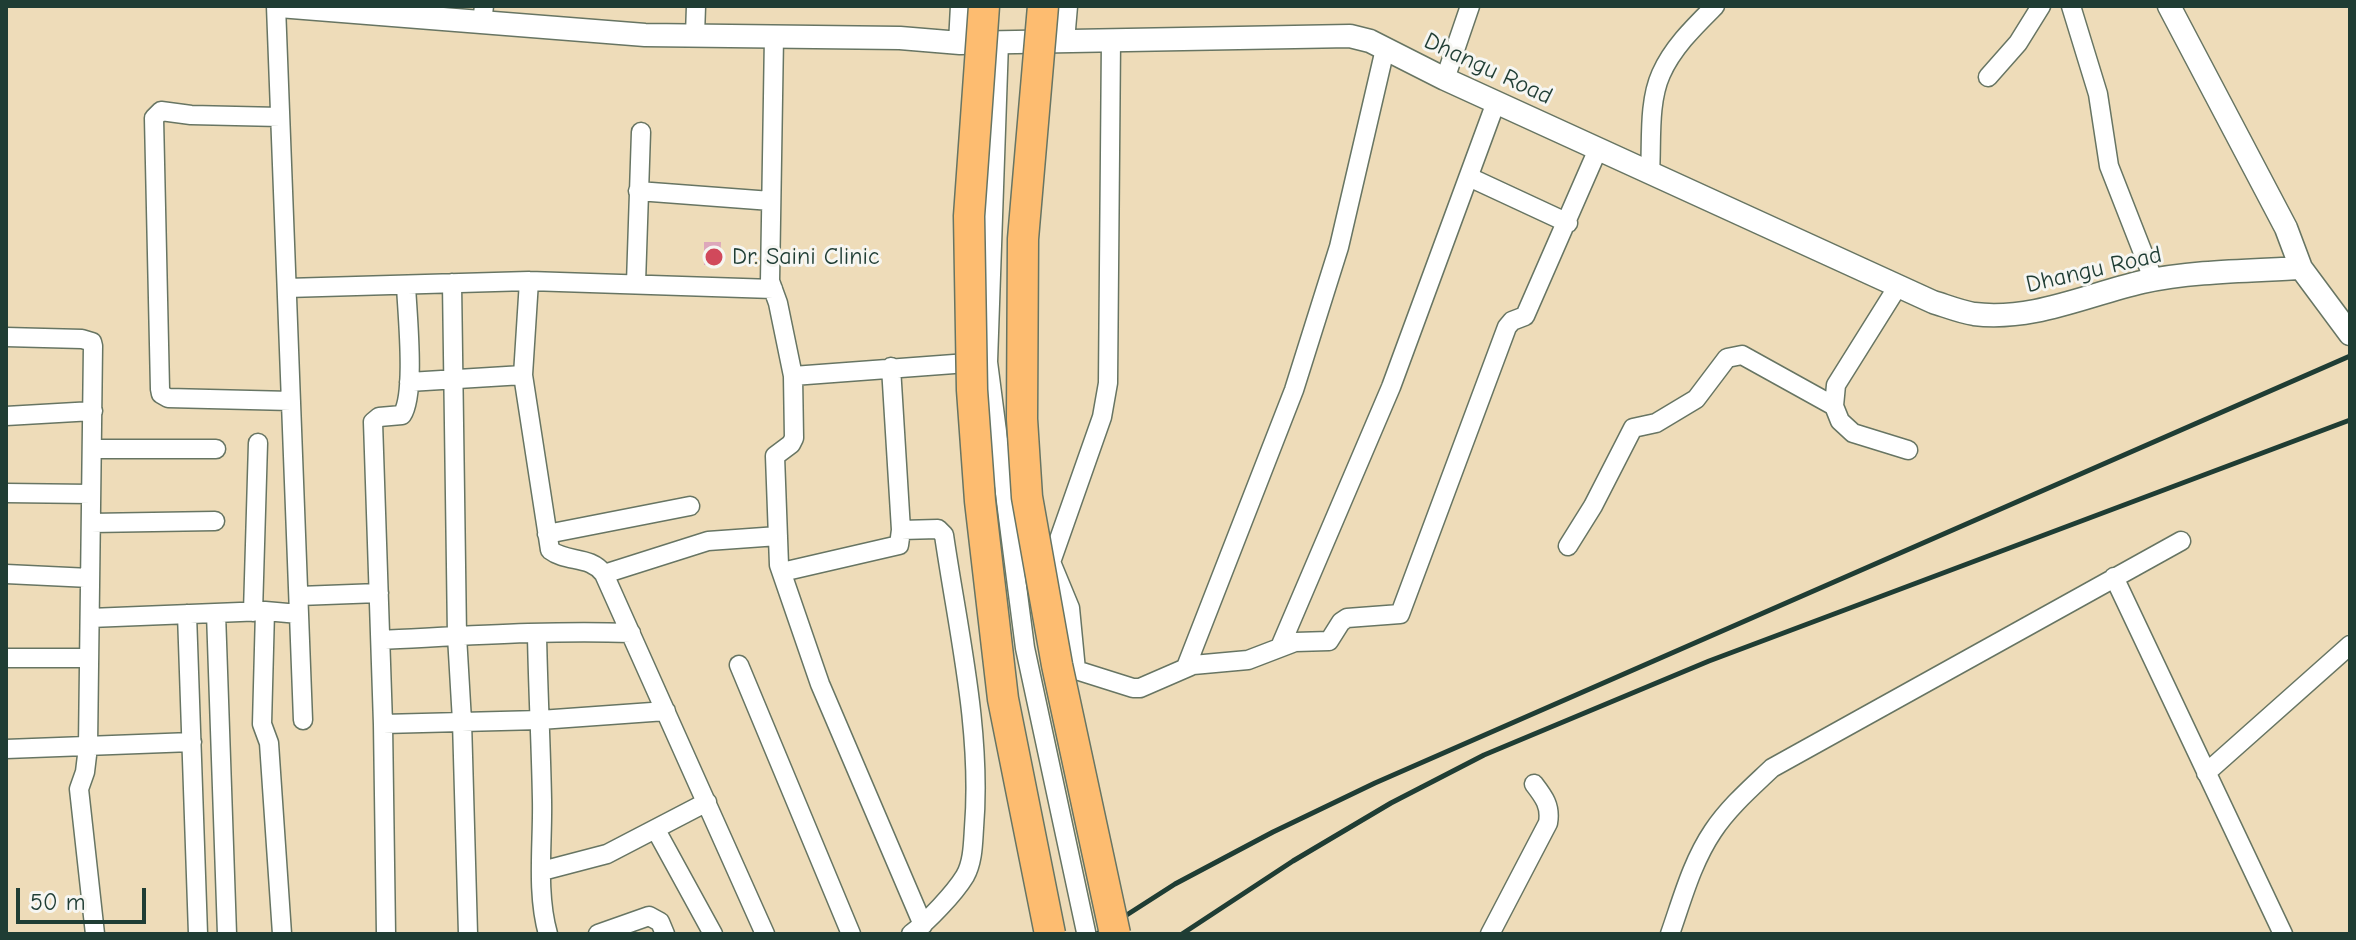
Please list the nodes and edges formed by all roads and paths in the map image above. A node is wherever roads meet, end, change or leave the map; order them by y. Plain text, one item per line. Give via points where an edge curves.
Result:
1 (277, 6) edge
2 (696, 6) edge
3 (962, 6) edge
4 (984, 6) edge
5 (1043, 6) edge
6 (1066, 6) edge
7 (1470, 6) edge
8 (1715, 6) edge
9 (2041, 6) edge
10 (2071, 6) edge
11 (2169, 6) edge
12 (318, 8) edge
13 (483, 14) edge
14 (695, 35) junction
15 (774, 36) junction
16 (1111, 40) junction
17 (1063, 41) junction
18 (999, 42) junction
19 (960, 43) junction
20 (1385, 49) junction
21 (1988, 77) dead end
22 (1445, 79) junction
23 (1496, 102) junction
24 (280, 117) junction
25 (641, 132) dead end
26 (1598, 149) junction
27 (1650, 173) junction
28 (1469, 177) junction
29 (638, 191) junction
30 (771, 201) junction
31 (1568, 223) junction
32 (2301, 268) junction
33 (529, 281) junction
34 (2154, 281) junction
35 (452, 283) junction
36 (636, 283) junction
37 (406, 285) junction
38 (1898, 286) junction
39 (287, 288) junction
40 (773, 289) junction
41 (2350, 334) edge
42 (6, 337) edge
43 (988, 362) junction
44 (891, 367) junction
45 (523, 375) junction
46 (793, 376) junction
47 (453, 379) junction
48 (409, 382) junction
49 (291, 401) junction
50 (1834, 406) junction
51 (93, 411) junction
52 (6, 416) edge
53 (258, 443) dead end
54 (92, 449) junction
55 (216, 449) dead end
56 (1908, 450) dead end
57 (6, 493) edge
58 (91, 494) junction
59 (690, 506) dead end
60 (215, 521) dead end
61 (91, 523) junction
62 (901, 530) junction
63 (547, 534) junction
64 (778, 536) junction
65 (2181, 541) dead end
66 (1568, 546) dead end
67 (782, 572) junction
68 (6, 574) edge
69 (604, 574) junction
70 (2114, 577) junction
71 (90, 578) junction
72 (379, 593) junction
73 (299, 605) junction
74 (259, 611) junction
75 (216, 613) junction
76 (187, 614) junction
77 (90, 618) junction
78 (631, 633) junction
79 (537, 635) junction
80 (457, 636) junction
81 (381, 640) junction
82 (2350, 645) edge
83 (1280, 647) junction
84 (6, 658) edge
85 (89, 658) junction
86 (739, 665) dead end
87 (1186, 667) junction
88 (666, 711) junction
89 (303, 720) dead end
90 (540, 720) junction
91 (462, 721) junction
92 (383, 724) junction
93 (192, 742) junction
94 (88, 747) junction
95 (6, 749) edge
96 (2206, 773) junction
97 (1534, 784) dead end
98 (707, 802) junction
99 (656, 830) junction
100 (542, 871) junction
101 (917, 929) edge
102 (1100, 933) edge
103 (95, 934) edge
104 (198, 934) edge
105 (227, 934) edge
106 (282, 934) edge
107 (386, 934) edge
108 (468, 934) edge
109 (548, 934) edge
110 (598, 934) edge
111 (665, 934) edge
112 (713, 934) edge
113 (765, 934) edge
114 (851, 934) edge
115 (1050, 934) edge
116 (1490, 934) edge
117 (1670, 934) edge
118 (2283, 934) edge

1 - 12 street, Dhangu Road
1 - 24 street
2 - 14 street
3 - 19 street
4 - 115 highway, bridge via 969,216 972,390 1003,699
5 - 102 highway, bridge via 1023,239 1022,419 1027,497
6 - 17 street
7 - 22 street
8 - 27 street via 1660,75
9 - 21 street
10 - 34 street via 2098,94 2109,166
11 - 32 street via 2286,228
12 - 13 street, Dhangu Road
13 - 14 street, Dhangu Road via 645,35
14 - 15 street, Dhangu Road
15 - 19 street, Dhangu Road
15 - 30 street
16 - 17 street, Dhangu Road
16 - 20 street, Dhangu Road via 1350,36
16 - 87 street via 1108,383 1102,417 1051,562 1070,608 1076,670 1137,688
17 - 18 street, Dhangu Road
18 - 19 street, Dhangu Road
18 - 43 street
20 - 22 street, Dhangu Road
20 - 87 street via 1339,247 1298,376
22 - 23 street, Dhangu Road
23 - 26 street, Dhangu Road
23 - 28 street
24 - 39 street
24 - 49 street via 161,111 154,118 160,389 168,398
25 - 29 street
26 - 27 street, Dhangu Road
26 - 31 street
27 - 38 street, Dhangu Road
28 - 31 street
28 - 83 street via 1391,387
29 - 30 street
29 - 36 street
30 - 40 street
31 - 83 street via 1525,316 1507,327 1402,611 1393,616 1354,616 1341,622 1329,641
32 - 34 street, Dhangu Road
32 - 41 street
33 - 35 street
33 - 36 street
33 - 45 street
34 - 38 street, Dhangu Road via 2017,314 1974,314
35 - 37 street
35 - 47 street
36 - 40 street
37 - 39 street
37 - 48 street
38 - 50 street via 1836,385
39 - 49 street
40 - 46 street
42 - 51 street via 92,342
43 - 44 street
43 - 102 street via 1025,648
44 - 46 street
44 - 62 street
45 - 47 street
45 - 63 street
46 - 64 street via 794,441 775,456
47 - 48 street
47 - 80 street
48 - 72 street via 404,412 373,422
49 - 73 street
50 - 56 street via 1853,433
50 - 66 street via 1742,355 1727,358 1696,399 1661,420 1632,429
51 - 52 street
51 - 54 street
53 - 74 street
54 - 55 street
54 - 58 street
57 - 58 street
58 - 61 street
59 - 63 street
60 - 61 street
61 - 71 street
62 - 67 street via 899,545 893,548
62 - 101 street via 938,529 944,535 977,771 972,852 965,876
63 - 69 street via 553,553 592,562
64 - 67 street
64 - 69 street via 708,541
65 - 70 street
67 - 101 street via 820,684
68 - 71 street
69 - 78 street
70 - 96 street
70 - 117 street via 1772,768 1712,831
71 - 77 street
72 - 73 street
72 - 81 street
73 - 74 street
73 - 89 street
74 - 75 street
74 - 106 street via 262,724 269,743
75 - 76 street
75 - 105 street
76 - 77 street
76 - 93 street
77 - 85 street
78 - 79 street
78 - 88 street
79 - 80 street
79 - 90 street
80 - 81 street
80 - 91 street
81 - 92 street
82 - 96 street
83 - 87 street via 1248,660
84 - 85 street
85 - 94 street
86 - 114 street
88 - 90 street
88 - 98 street
90 - 91 street
90 - 100 street
91 - 92 street
91 - 108 street
92 - 107 street
93 - 94 street
93 - 104 street
94 - 95 street
94 - 103 street via 79,789
96 - 118 street
97 - 116 street via 1550,812 1548,823
98 - 99 street
98 - 113 street
99 - 100 street via 607,854
99 - 112 street
100 - 109 street
110 - 111 street via 649,916 660,922

